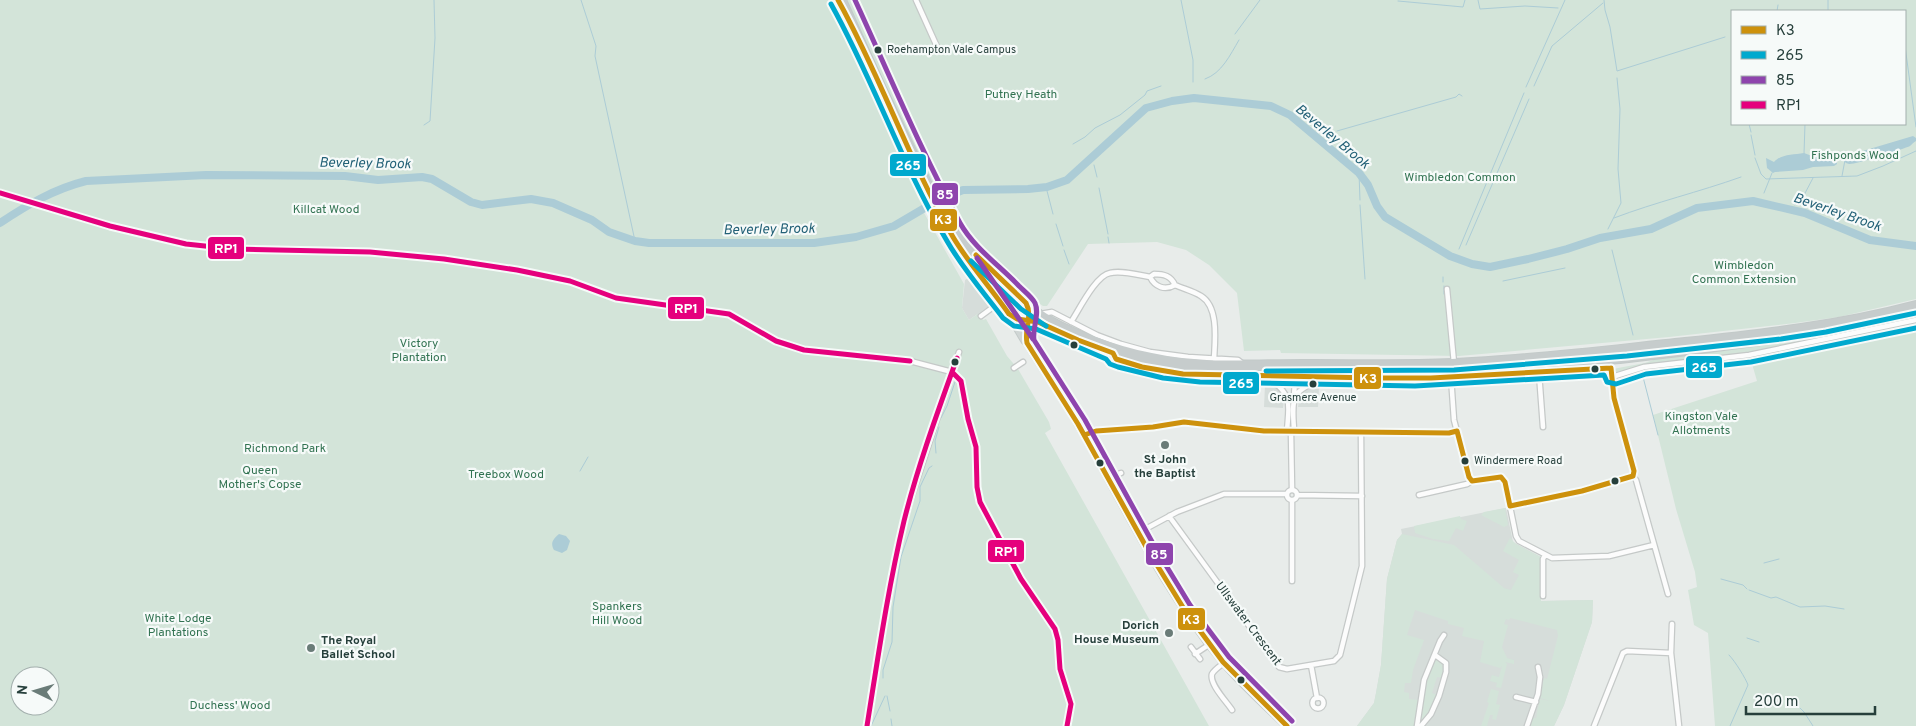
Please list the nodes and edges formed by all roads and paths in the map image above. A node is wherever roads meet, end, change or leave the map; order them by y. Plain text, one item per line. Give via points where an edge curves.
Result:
1 (838, 0) edge
2 (842, 0) edge
3 (847, 0) edge
4 (916, 0) edge
5 (858, 34) junction
6 (939, 51) dead end
7 (0, 193) edge
8 (953, 231) junction
9 (1150, 277) junction
10 (1175, 285) junction
11 (1447, 289) dead end
12 (1000, 302) junction
13 (1026, 304) junction
14 (1916, 305) edge
15 (1916, 312) edge
16 (1009, 314) junction
17 (1040, 314) junction
18 (980, 316) dead end
19 (1028, 320) junction
20 (1916, 320) edge
21 (1071, 322) junction
22 (1027, 343) junction
23 (959, 352) dead end
24 (1114, 356) junction
25 (1214, 359) junction
26 (1023, 362) dead end
27 (1454, 363) junction
28 (1243, 365) junction
29 (1014, 368) dead end
30 (952, 372) junction
31 (1539, 373) junction
32 (1272, 377) junction
33 (1316, 377) junction
34 (1451, 377) junction
35 (1612, 377) junction
36 (1294, 378) junction
37 (1294, 400) junction
38 (1543, 427) dead end
39 (1457, 431) junction
40 (1291, 432) junction
41 (1361, 433) junction
42 (1084, 435) junction
43 (1121, 472) dead end
44 (1633, 476) junction
45 (1472, 481) junction
46 (1292, 490) junction
47 (1114, 491) junction
48 (1287, 494) junction
49 (1297, 494) junction
50 (1419, 495) dead end
51 (1362, 496) junction
52 (1292, 500) junction
53 (1510, 506) junction
54 (1169, 516) junction
55 (1138, 533) junction
56 (1654, 545) junction
57 (1545, 555) junction
58 (1292, 581) dead end
59 (1668, 594) dead end
60 (1543, 596) dead end
61 (1672, 624) dead end
62 (1444, 635) dead end
63 (1210, 644) junction
64 (1191, 647) dead end
65 (1671, 653) junction
66 (1196, 654) junction
67 (1435, 655) junction
68 (1200, 659) dead end
69 (1224, 663) junction
70 (1311, 665) junction
71 (1538, 667) dead end
72 (1516, 697) dead end
73 (1317, 698) dead end
74 (1536, 702) junction
75 (1232, 710) dead end
76 (868, 726) edge
77 (1287, 726) edge
78 (1417, 726) edge
79 (1422, 726) edge
80 (1527, 726) edge
81 (1594, 726) edge
82 (1679, 726) edge

1 - 5 highway
2 - 5 highway
3 - 8 highway
4 - 6 street
5 - 8 highway
7 - 30 street via 126,230 194,245 378,253 517,270 570,281 616,298 729,314 776,341 804,350 910,361
8 - 12 highway
8 - 13 highway
9 - 10 street via 1157,286
9 - 10 street via 1161,274 1173,280
9 - 21 street via 1117,272 1107,274 1095,285
10 - 25 street via 1201,296 1210,306
11 - 27 street
12 - 16 highway
12 - 18 street
13 - 17 highway
13 - 19 main road
14 - 27 highway via 1834,324 1780,332
15 - 24 highway via 1828,332 1729,346 1620,359 1441,371 1214,370
16 - 19 highway
16 - 22 main road
17 - 21 street via 1051,312
17 - 28 highway via 1092,339 1140,355 1188,363
19 - 22 main road via 1025,331
19 - 24 highway
20 - 35 street via 1749,355 1644,367
21 - 25 street via 1137,349
22 - 42 main road via 1031,357
23 - 30 street
24 - 32 street via 1142,367 1183,374
25 - 28 street via 1239,360
26 - 29 street
27 - 28 highway
30 - 76 street via 900,541
31 - 34 street
31 - 35 street via 1610,367
31 - 38 street
32 - 36 street
32 - 40 street via 1288,399
33 - 34 street
33 - 36 street
33 - 37 street via 1314,383 1303,388
34 - 39 street
35 - 44 street
36 - 37 street
37 - 40 street
39 - 41 street
39 - 45 street
40 - 41 street
40 - 42 street via 1184,422
40 - 46 street
41 - 51 street, Ullswater Crescent
42 - 47 main road
43 - 47 street via 1116,475 1125,489
44 - 53 street
44 - 56 street
45 - 50 street
45 - 53 street via 1501,477
46 - 48 street
46 - 49 street
47 - 55 main road
48 - 52 street
48 - 54 street via 1224,494
49 - 51 street
49 - 52 street
51 - 70 street, Ullswater Crescent via 1362,566 1340,655 1334,661
52 - 58 street
53 - 57 street via 1517,539
54 - 55 street
54 - 70 street, Ullswater Crescent via 1279,667
55 - 63 main road
56 - 57 street via 1609,556 1552,558
56 - 59 street
57 - 60 street
61 - 65 street
62 - 67 street
63 - 66 street
63 - 69 main road
64 - 66 street
65 - 81 street via 1623,653
65 - 82 street
66 - 68 street
67 - 78 street via 1424,680
67 - 79 street via 1446,663 1446,672 1431,714
69 - 75 street via 1214,671 1212,678
69 - 77 main road
70 - 73 street
71 - 74 street via 1540,677
72 - 74 street
74 - 80 street

